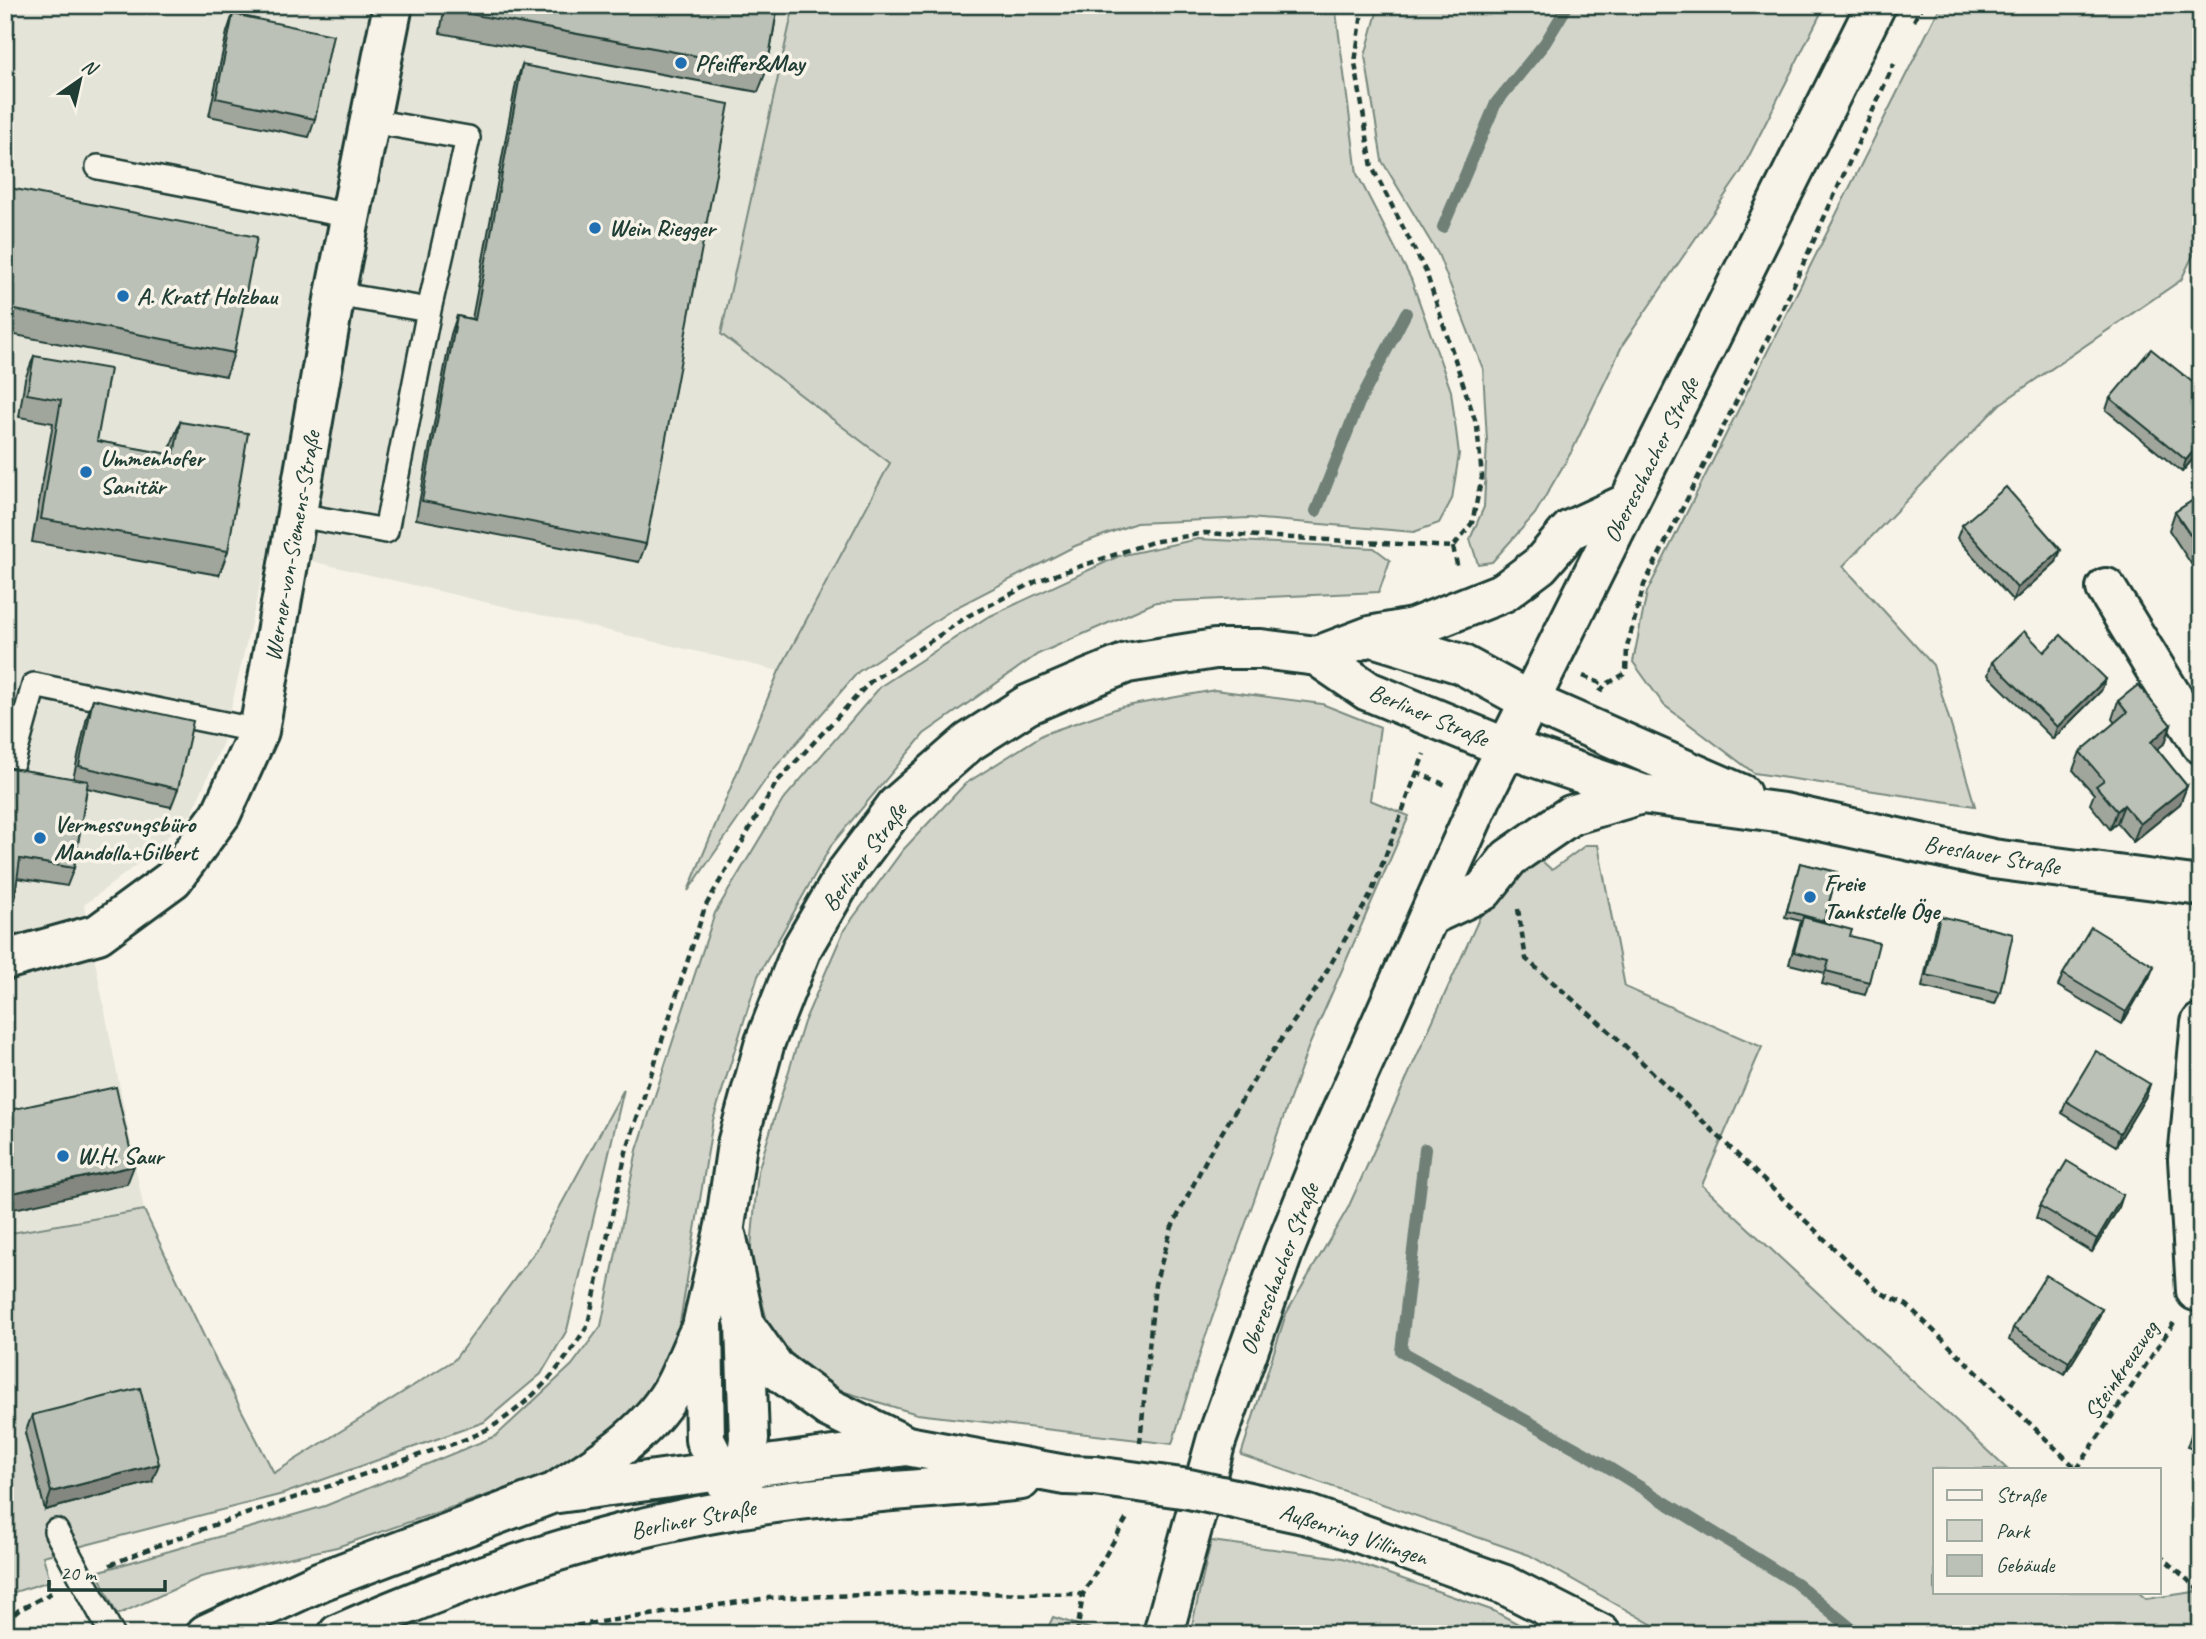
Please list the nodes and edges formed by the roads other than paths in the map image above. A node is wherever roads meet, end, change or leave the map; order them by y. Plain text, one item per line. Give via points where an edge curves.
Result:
1 (393, 5) edge
2 (1876, 5) edge
3 (371, 121) junction
4 (98, 167) dead end
5 (351, 216) junction
6 (335, 295) junction
7 (429, 310) junction
8 (1628, 503) junction
9 (298, 515) junction
10 (2106, 588) dead end
11 (1370, 636) junction
12 (1317, 656) junction
13 (1531, 702) junction
14 (259, 732) junction
15 (2201, 744) edge
16 (1507, 748) junction
17 (5, 760) edge
18 (1642, 794) junction
19 (1784, 813) junction
20 (2201, 886) edge
21 (1429, 916) junction
22 (5, 960) edge
23 (2201, 1023) edge
24 (724, 1226) junction
25 (2199, 1292) edge
26 (703, 1322) junction
27 (745, 1325) junction
28 (907, 1446) junction
29 (732, 1469) junction
30 (1080, 1476) junction
31 (551, 1494) junction
32 (739, 1508) junction
33 (56, 1531) dead end
34 (112, 1634) edge
35 (206, 1634) edge
36 (338, 1634) edge
37 (1163, 1634) edge
38 (1601, 1634) edge

1 - 3 street, Werner-von-Siemens-Straße
2 - 8 street, Obereschacher Straße
3 - 5 street, Werner-von-Siemens-Straße
3 - 7 lane via 468,138
4 - 5 lane
5 - 6 street, Werner-von-Siemens-Straße
6 - 7 lane
6 - 9 street, Werner-von-Siemens-Straße
7 - 9 lane via 386,531
8 - 11 street, Berliner Straße via 1570,530 1540,565 1504,592 1413,628
8 - 13 street, Obereschacher Straße
9 - 14 street, Werner-von-Siemens-Straße
10 - 15 street
11 - 12 street, Berliner Straße
11 - 13 street via 1461,664
12 - 16 street, Berliner Straße via 1368,691
12 - 24 street, Berliner Straße via 1215,649 1127,663 1027,705 969,742 897,805 846,873 802,948 765,1042 737,1144
13 - 16 street, Obereschacher Straße
13 - 19 street, Breslauer Straße
14 - 17 lane via 34,685 13,761
14 - 22 street, Werner-von-Siemens-Straße via 221,814 173,879 98,934
16 - 18 street, Breslauer Straße
16 - 21 street, Obereschacher Straße
18 - 19 street, Breslauer Straße
18 - 21 street via 1571,815 1509,858 1483,891
19 - 20 street, Breslauer Straße via 1993,859
21 - 37 street, Obereschacher Straße via 1283,1253 1216,1441
23 - 25 street via 2188,1159
24 - 26 street, Berliner Straße
24 - 27 street, Berliner Straße
26 - 29 street, Berliner Straße via 705,1440
26 - 31 street via 675,1386 645,1425 608,1458
27 - 28 street via 775,1368 829,1408
27 - 29 street, Berliner Straße via 749,1439
28 - 29 street, Berliner Straße
28 - 30 street, Berliner Straße
29 - 31 street, Berliner Straße
29 - 32 street
30 - 32 street, Berliner Straße
30 - 38 street, Außenring Villingen, bridge via 1189,1489 1308,1515 1505,1585
31 - 35 street, Berliner Straße via 321,1581
32 - 36 street, Berliner Straße via 615,1534 491,1572
33 - 34 lane

